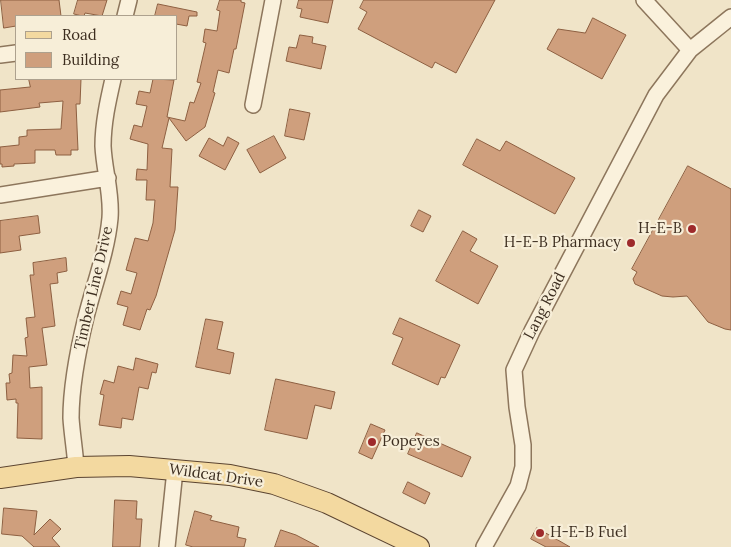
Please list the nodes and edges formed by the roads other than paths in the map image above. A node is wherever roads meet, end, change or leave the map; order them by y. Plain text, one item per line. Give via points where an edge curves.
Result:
1 (128, 0) edge
2 (273, 0) edge
3 (644, 0) edge
4 (125, 15) edge
5 (731, 17) edge
6 (690, 50) junction
7 (15, 53) edge
8 (0, 55) edge
9 (113, 80) edge
10 (253, 105) dead end
11 (108, 178) junction
12 (0, 195) edge
13 (76, 467) junction
14 (175, 470) junction
15 (0, 478) edge
16 (167, 547) edge
17 (419, 547) edge
18 (484, 547) edge

1 - 4 street
2 - 10 street
3 - 6 street
5 - 6 street, Lang Road
6 - 18 street, Lang Road via 656,95 514,370 523,467 518,486
7 - 8 street
9 - 11 street, Timber Line Drive via 103,135
11 - 12 street
11 - 13 street, Timber Line Drive via 110,219 73,389 71,419
13 - 14 main road, Wildcat Drive via 129,466
13 - 15 main road, Wildcat Drive
14 - 16 street
14 - 17 main road, Wildcat Drive via 230,475 274,484 344,510

